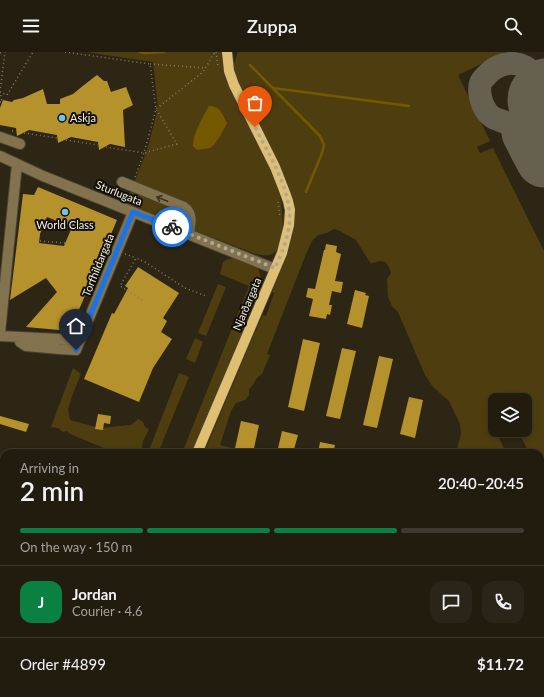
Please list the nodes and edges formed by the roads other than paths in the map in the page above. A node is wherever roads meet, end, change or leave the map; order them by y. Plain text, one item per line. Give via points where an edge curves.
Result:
1 (227, 52) edge
2 (0, 136) edge
3 (20, 144) dead end
4 (0, 156) edge
5 (17, 164) junction
6 (126, 184) road end
7 (133, 212) junction
8 (189, 234) junction
9 (275, 268) junction
10 (0, 333) edge
11 (0, 336) edge
12 (20, 342) dead end
13 (78, 345) junction
14 (200, 449) edge

1 - 9 main road, Njarðargata via 229,71 234,84 275,167 290,210 287,237
2 - 3 street
4 - 5 street, Sturlugata
5 - 7 street, Sturlugata
5 - 10 street
8 -> 6 street via 191,219 188,210
7 - 8 street, Sturlugata
7 - 13 street, Torfhildargata
8 - 9 street, Sturlugata
9 - 14 main road, Njarðargata
11 - 13 street
12 - 13 street via 26,346 59,349

